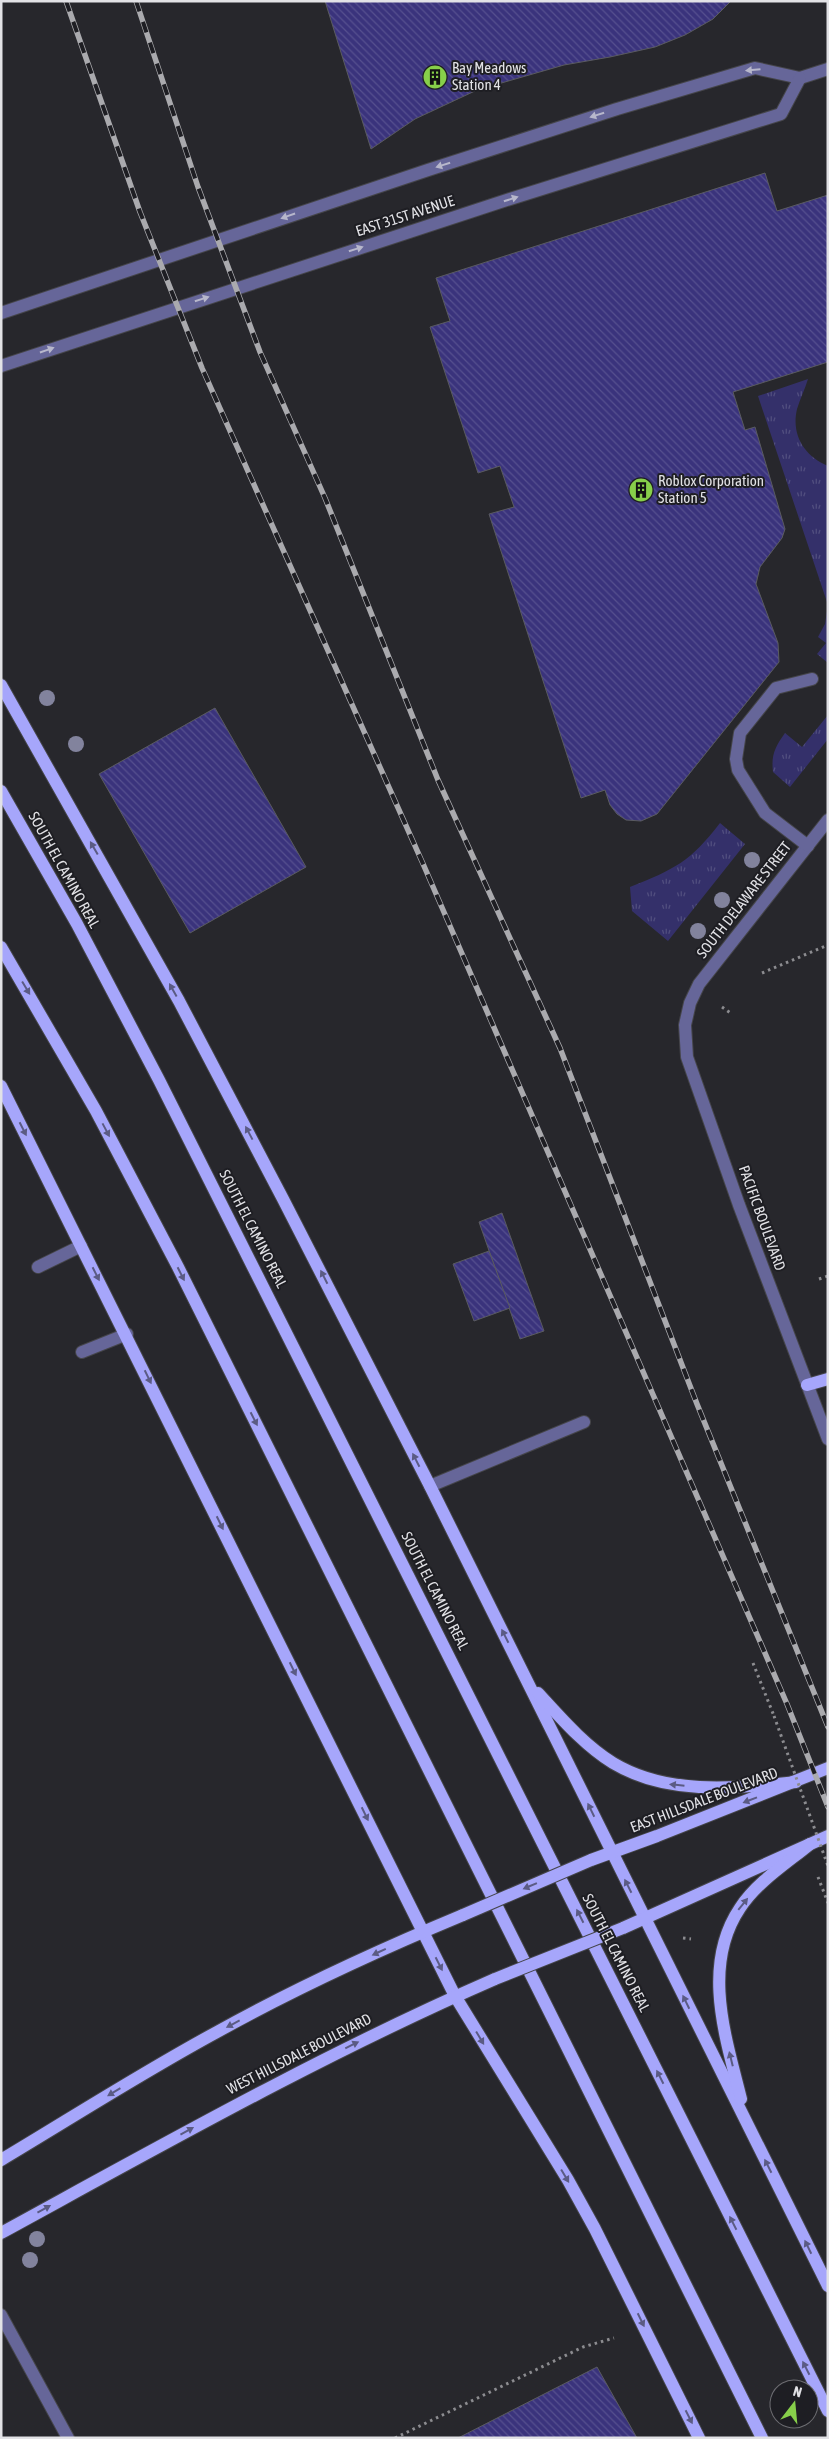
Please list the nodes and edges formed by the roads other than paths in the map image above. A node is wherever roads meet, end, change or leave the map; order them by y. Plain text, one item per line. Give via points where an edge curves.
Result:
1 (828, 69) edge
2 (800, 78) junction
3 (1, 313) edge
4 (1, 366) edge
5 (812, 679) dead end
6 (1, 685) edge
7 (1, 791) edge
8 (828, 820) edge
9 (808, 846) junction
10 (1, 947) edge
11 (690, 1003) joint
12 (1, 1086) edge
13 (81, 1246) junction
14 (38, 1267) dead end
15 (127, 1334) junction
16 (82, 1352) dead end
17 (828, 1379) edge
18 (808, 1385) junction
19 (584, 1422) dead end
20 (828, 1440) edge
21 (430, 1486) junction
22 (527, 1680) junction
23 (828, 1768) edge
24 (796, 1782) junction
25 (828, 1836) edge
26 (810, 1844) junction
27 (612, 1854) junction
28 (644, 1918) junction
29 (423, 1932) junction
30 (455, 1996) junction
31 (747, 2124) junction
32 (1, 2160) edge
33 (1, 2233) edge
34 (828, 2286) edge
35 (1, 2314) edge
36 (828, 2411) edge
37 (68, 2438) edge
38 (699, 2438) edge
39 (762, 2438) edge

1 - 2 street
2 -> 3 street via 754,68 428,170
4 -> 2 street, EAST 31ST AVENUE via 781,114
5 - 9 street via 776,688 740,733 736,760 738,770 765,813
21 -> 6 main road via 184,1009
36 -> 7 main road, SOUTH EL CAMINO REAL via 164,1088 82,933
8 - 9 street, SOUTH DELAWARE STREET
9 - 11 street, SOUTH DELAWARE STREET via 699,984
10 -> 39 main road via 96,1111 178,1267
11 - 18 street, PACIFIC BOULEVARD via 685,1025 688,1057 739,1205
12 -> 13 main road
13 - 14 street
13 -> 15 main road
15 - 16 street
15 -> 29 main road
17 - 18 main road
18 - 20 street, PACIFIC BOULEVARD
19 - 21 street
22 -> 21 main road
24 -> 22 main road via 700,1787 666,1783 638,1775 613,1763 589,1745
27 -> 22 main road
23 - 24 main road, EAST HILLSDALE BOULEVARD
24 -> 27 main road, EAST HILLSDALE BOULEVARD
25 - 26 main road
26 - 28 main road
31 -> 26 main road via 725,2034 718,1977 720,1952 740,1907 758,1887
28 -> 27 main road
27 -> 29 main road, EAST HILLSDALE BOULEVARD, bridge via 590,1860
28 - 30 main road, WEST HILLSDALE BOULEVARD, bridge
31 -> 28 main road
29 -> 30 main road
29 -> 32 main road via 285,1996 217,2032
33 -> 30 main road, WEST HILLSDALE BOULEVARD via 257,2092
30 -> 38 main road via 595,2229
34 -> 31 main road
35 - 37 street

